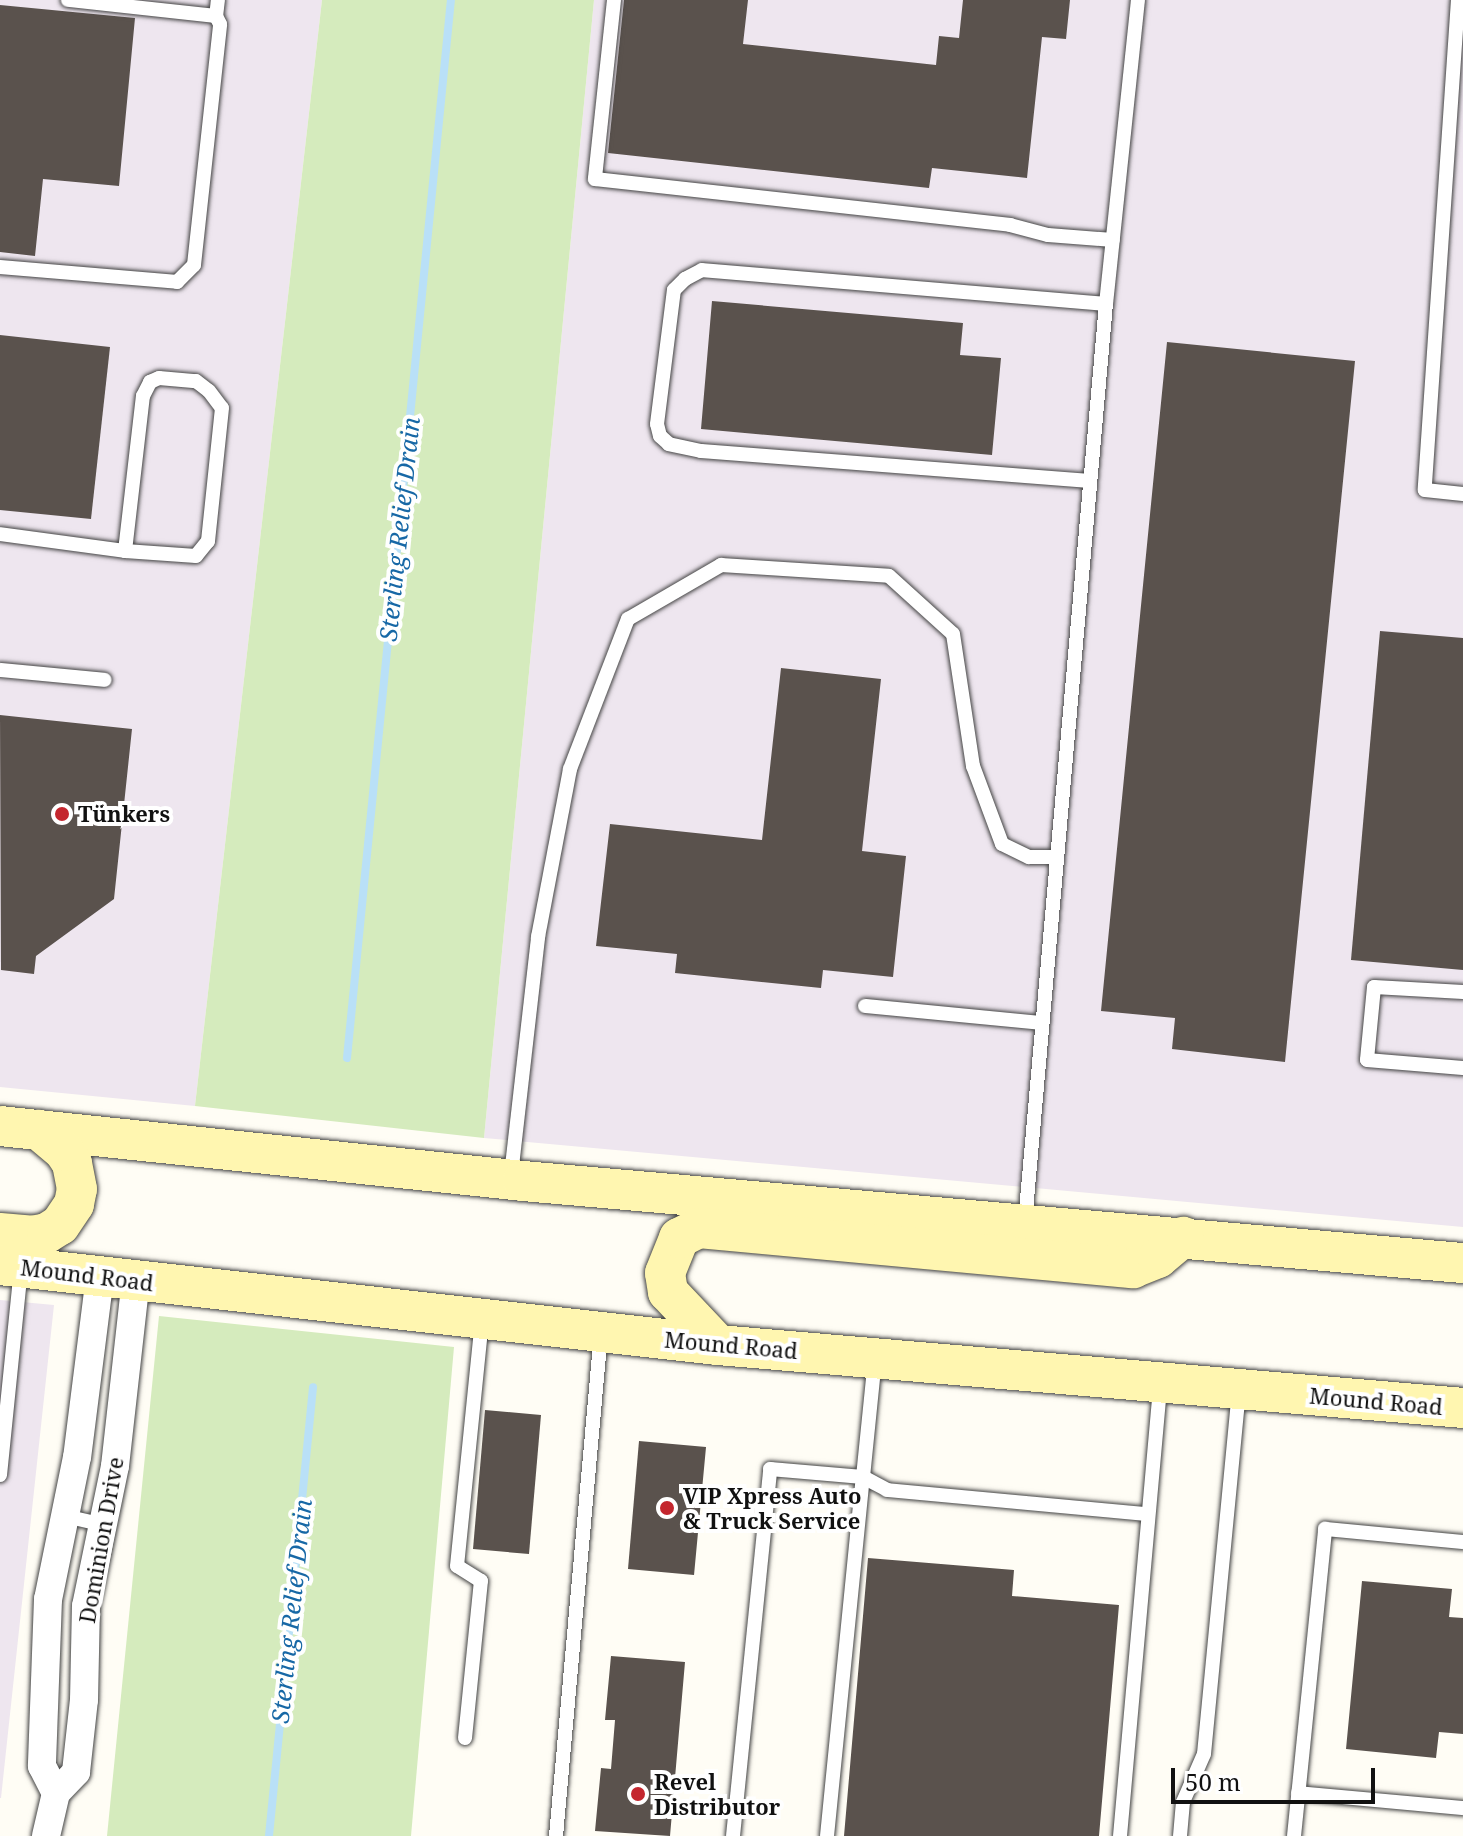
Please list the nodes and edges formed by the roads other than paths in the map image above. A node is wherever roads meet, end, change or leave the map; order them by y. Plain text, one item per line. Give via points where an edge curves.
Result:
1 (68, 0) edge
2 (218, 0) edge
3 (614, 0) edge
4 (1138, 0) edge
5 (1458, 0) edge
6 (216, 16) junction
7 (1113, 240) junction
8 (0, 267) edge
9 (1106, 304) junction
10 (1090, 481) junction
11 (1463, 494) edge
12 (0, 534) edge
13 (125, 551) junction
14 (0, 670) edge
15 (105, 680) dead end
16 (1056, 857) junction
17 (1463, 992) edge
18 (865, 1006) dead end
19 (1041, 1023) junction
20 (1463, 1068) edge
21 (0, 1126) edge
22 (39, 1130) junction
23 (510, 1180) junction
24 (1025, 1223) junction
25 (1183, 1237) junction
26 (12, 1250) edge
27 (1463, 1263) edge
28 (118, 1278) junction
29 (482, 1319) junction
30 (601, 1332) junction
31 (718, 1345) junction
32 (875, 1358) junction
33 (1160, 1382) junction
34 (1239, 1389) junction
35 (4, 1403) edge
36 (1463, 1408) edge
37 (0, 1475) edge
38 (863, 1477) junction
39 (1148, 1514) junction
40 (65, 1516) junction
41 (103, 1525) junction
42 (1463, 1542) edge
43 (465, 1738) dead end
44 (56, 1793) junction
45 (1298, 1793) junction
46 (1463, 1808) edge
47 (46, 1836) edge
48 (556, 1836) edge
49 (733, 1836) edge
50 (827, 1836) edge
51 (1120, 1836) edge
52 (1180, 1836) edge
53 (1294, 1836) edge

1 - 6 lane
2 - 6 lane
3 - 7 lane via 595,179
4 - 7 lane
5 - 11 lane via 1425,490
6 - 8 lane via 220,24 194,265 177,282
7 - 9 lane
9 - 10 lane
9 - 10 lane via 702,270 674,290 657,424 669,444 701,451
10 - 16 lane
12 - 13 lane
13 - 13 lane via 143,396 150,382 159,378 196,381 222,408 208,541 196,556
14 - 15 lane
16 - 19 lane
16 - 23 lane via 1029,857 1002,844 973,766 953,634 889,576 721,565 628,619 570,769 538,937
17 - 20 lane via 1374,987 1367,1060
18 - 19 lane
19 - 24 lane
21 - 22 main road
22 - 23 main road
22 - 26 main road via 72,1163 74,1204 60,1225
23 - 24 main road
24 - 25 main road
25 - 27 main road
25 - 31 main road via 1158,1258 1133,1268 699,1228 679,1238 665,1273 668,1292
26 - 28 main road, Mound Road
26 - 35 lane
28 - 29 main road, Mound Road
28 - 40 street, Dominion Drive
28 - 41 street, Dominion Drive via 115,1466
29 - 30 main road, Mound Road
29 - 43 lane via 457,1566 481,1581
30 - 31 main road, Mound Road
30 - 48 lane
31 - 32 main road, Mound Road
32 - 33 main road, Mound Road
32 - 38 lane
33 - 34 main road, Mound Road
33 - 39 lane
34 - 36 main road, Mound Road
34 - 52 lane via 1204,1754 1183,1802
35 - 37 lane
38 - 39 lane via 887,1490
38 - 49 lane via 770,1469
38 - 50 lane
39 - 51 lane
40 - 41 lane
40 - 44 street, Dominion Drive via 48,1599 42,1766
41 - 44 street, Dominion Drive via 86,1606 76,1772
42 - 45 lane via 1325,1529
44 - 47 street, Dominion Drive
45 - 46 lane
45 - 53 lane

